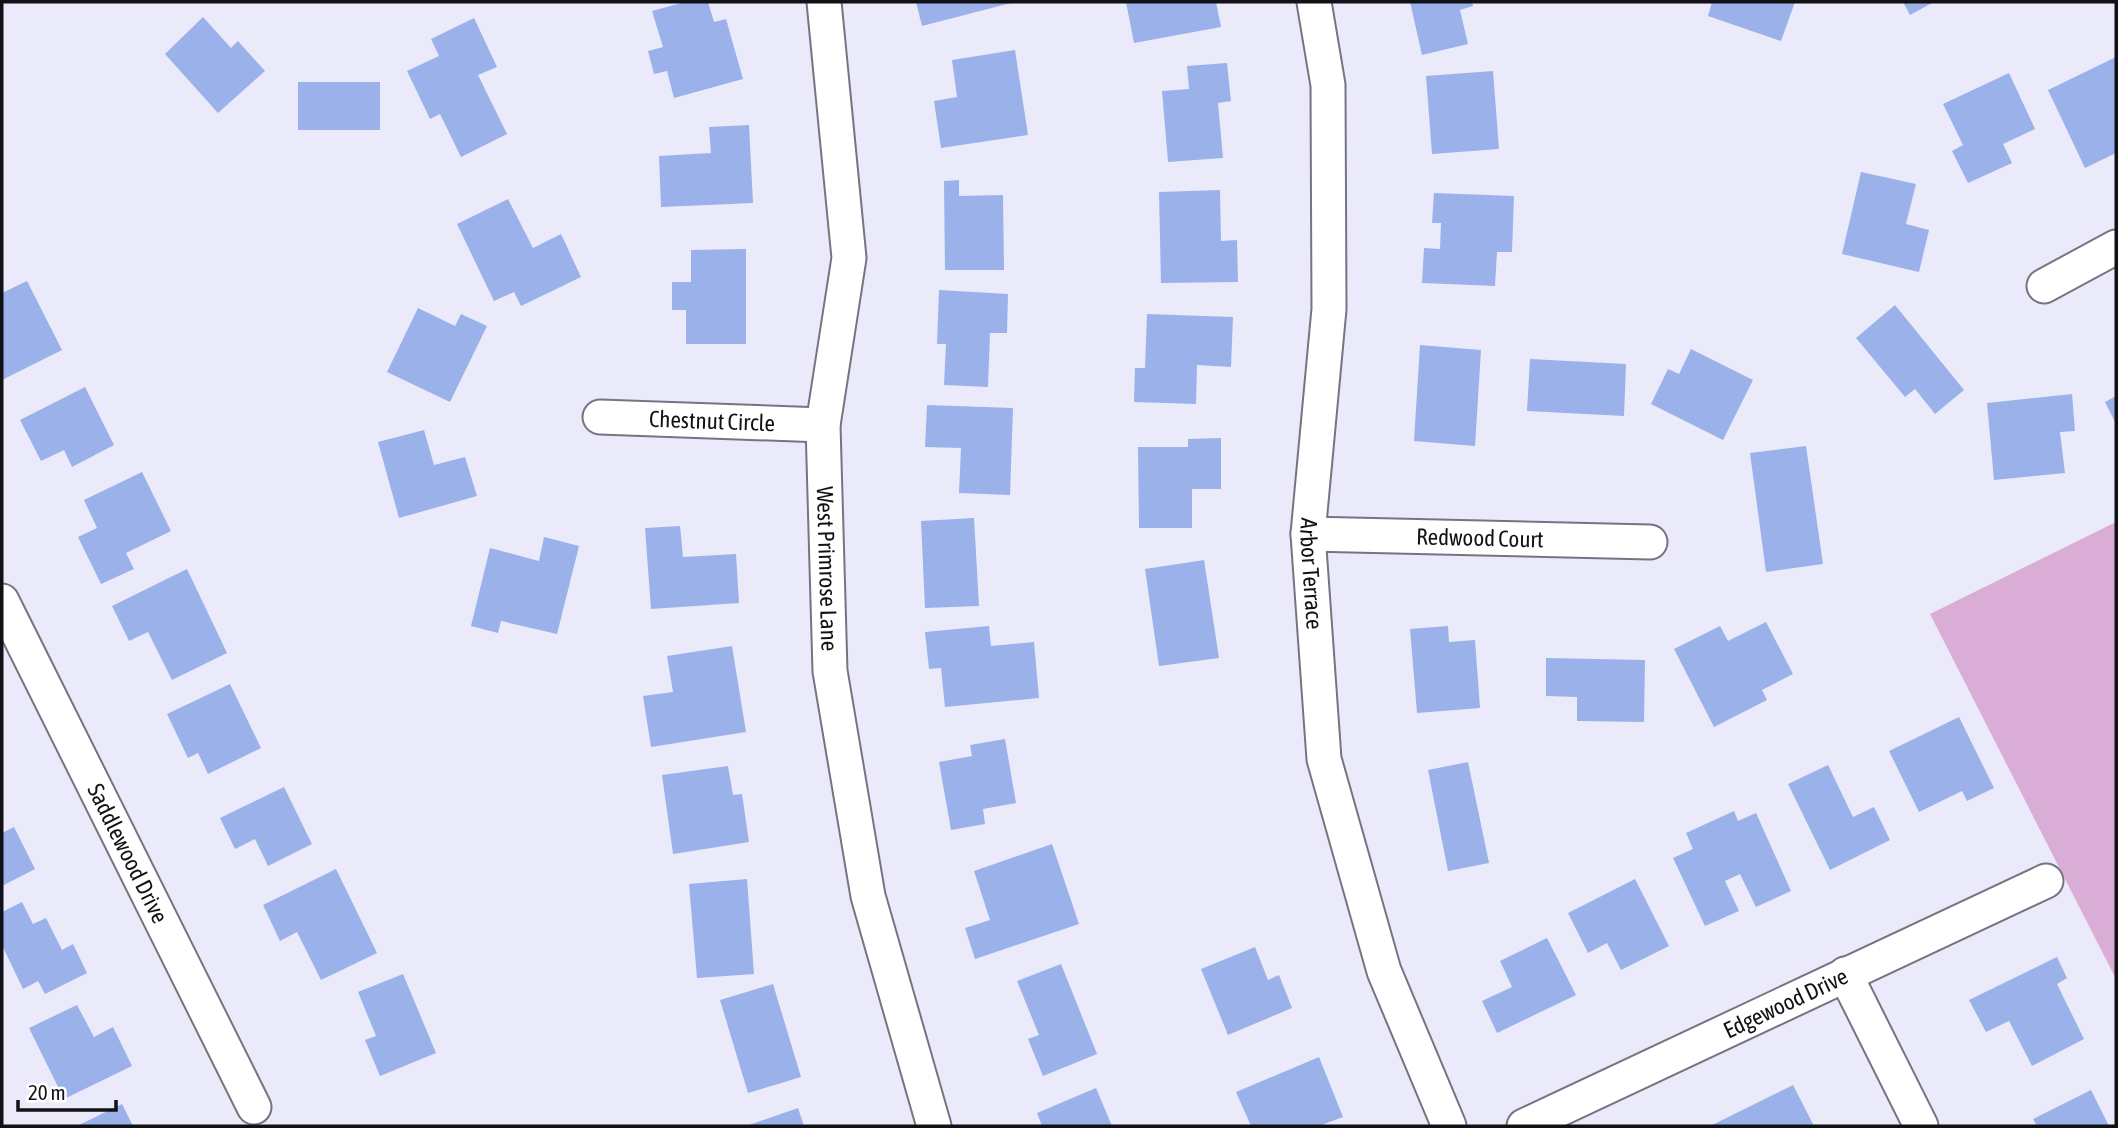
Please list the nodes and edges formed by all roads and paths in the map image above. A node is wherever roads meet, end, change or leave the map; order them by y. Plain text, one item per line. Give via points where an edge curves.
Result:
1 (824, 2) edge
2 (1314, 2) edge
3 (2116, 247) edge
4 (2043, 286) dead end
5 (600, 417) dead end
6 (823, 425) junction
7 (1308, 534) junction
8 (1650, 542) dead end
9 (2, 601) edge
10 (2046, 881) dead end
11 (1846, 974) junction
12 (254, 1107) dead end
13 (934, 1126) edge
14 (1449, 1126) edge
15 (1524, 1126) edge
16 (1921, 1126) edge

1 - 6 street, West Primrose Lane via 849,258
2 - 7 street, Arbor Terrace via 1328,85 1329,309
3 - 4 street
5 - 6 street, Chestnut Circle
6 - 13 street, West Primrose Lane via 832,684 868,896
7 - 8 street, Redwood Court
7 - 14 street, Arbor Terrace via 1324,759 1384,971
9 - 12 street, Saddlewood Drive
10 - 11 street, Edgewood Drive
11 - 15 street, Edgewood Drive
11 - 16 street

